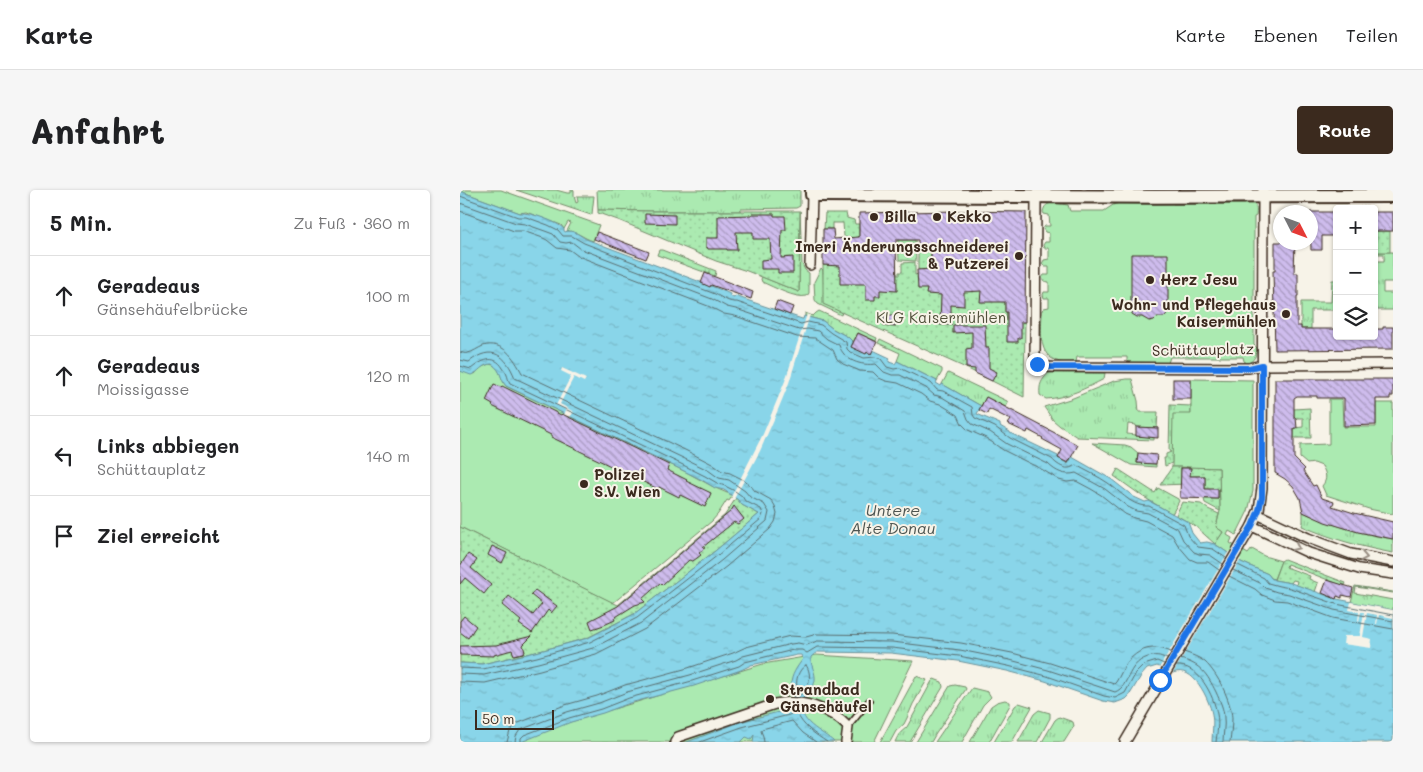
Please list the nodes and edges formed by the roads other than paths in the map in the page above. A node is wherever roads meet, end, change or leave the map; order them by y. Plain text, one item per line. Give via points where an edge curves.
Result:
1 (812, 193) edge
2 (1263, 193) edge
3 (1036, 194) edge
4 (1393, 196) edge
5 (810, 265) dead end
6 (1393, 364) edge
7 (1262, 365) junction
8 (1257, 514) junction
9 (1252, 526) junction
10 (1393, 562) edge
11 (1393, 574) edge
12 (869, 701) dead end
13 (848, 727) junction
14 (674, 742) edge
15 (846, 742) edge
16 (1125, 742) edge

1 - 3 street
1 - 5 street
2 - 3 street
2 - 4 street
2 - 7 street, Schüttauplatz
3 - 7 street, Schüttauplatz via 1037,364 1042,367 1249,368
6 - 7 street
7 - 8 street via 1262,497
8 - 9 street
8 -> 10 street via 1351,554
9 -> 11 street via 1309,552 1359,569
9 - 16 street
12 - 13 lane
13 - 14 street via 838,717 814,706 788,701 678,737
13 - 15 street

